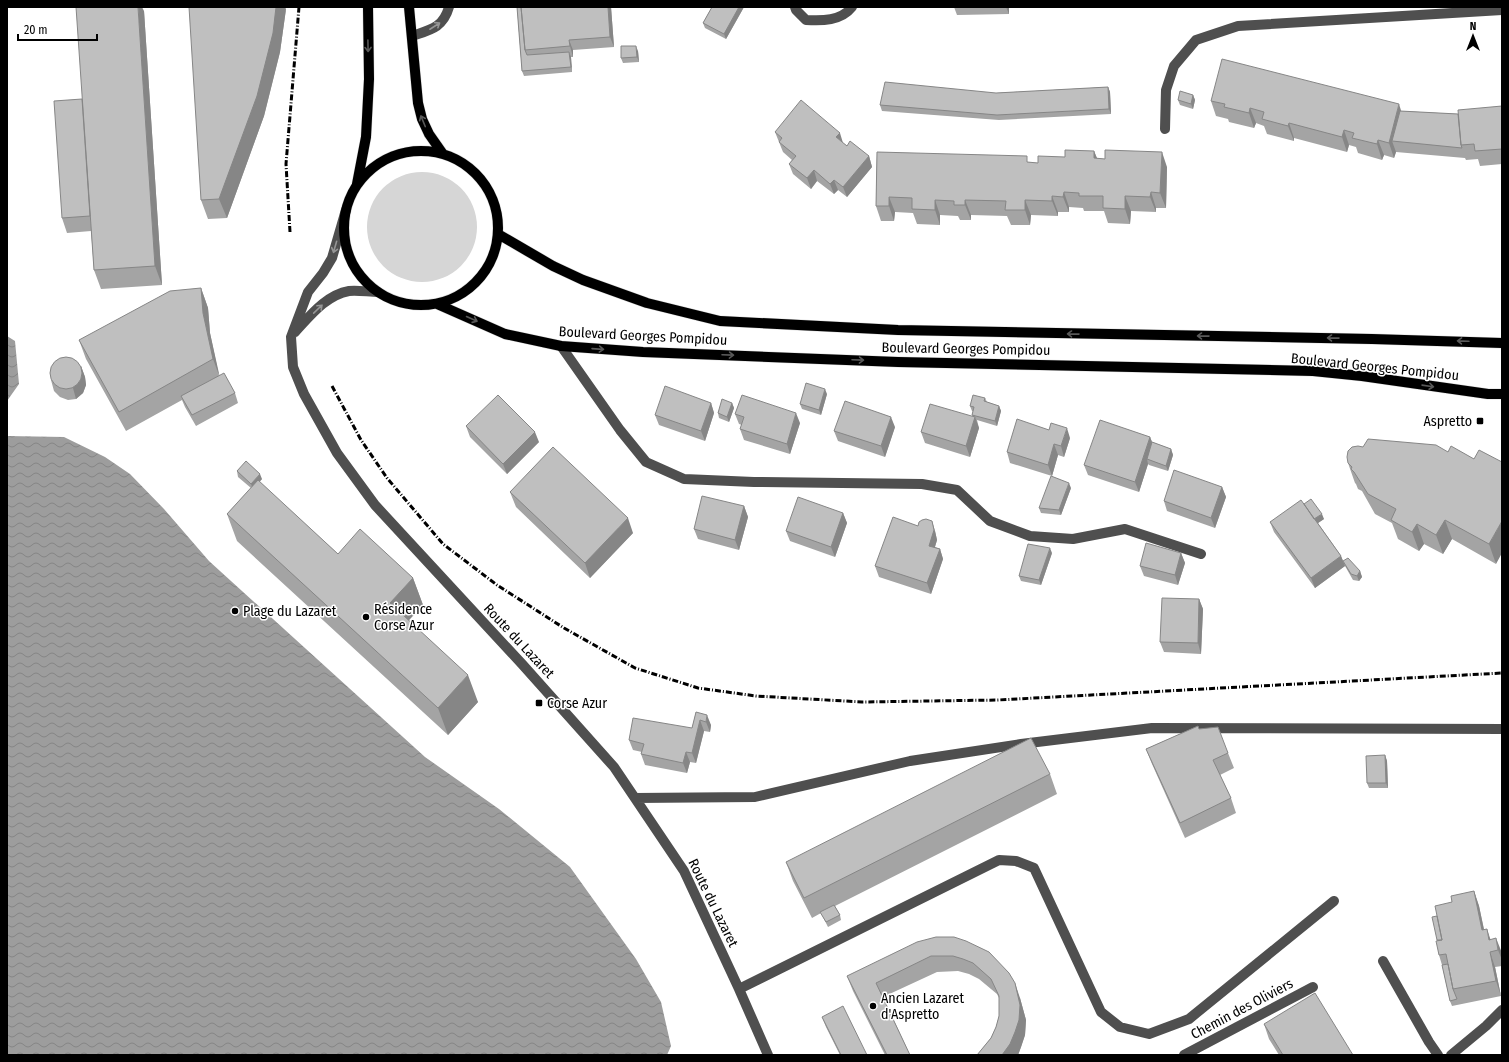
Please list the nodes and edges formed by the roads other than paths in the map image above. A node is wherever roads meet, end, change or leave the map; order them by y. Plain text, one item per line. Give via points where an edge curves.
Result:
1 (368, 7) edge
2 (409, 7) edge
3 (449, 7) edge
4 (795, 7) edge
5 (852, 7) edge
6 (1502, 10) edge
7 (412, 36) junction
8 (1165, 129) dead end
9 (443, 154) junction
10 (357, 186) junction
11 (346, 210) junction
12 (498, 234) junction
13 (378, 292) junction
14 (437, 304) junction
15 (291, 337) junction
16 (1502, 342) edge
17 (561, 346) junction
18 (1502, 394) edge
19 (1201, 554) dead end
20 (1502, 729) edge
21 (635, 798) junction
22 (1334, 901) dead end
23 (1383, 961) dead end
24 (1313, 987) dead end
25 (739, 989) junction
26 (1502, 1010) edge
27 (768, 1055) edge
28 (1184, 1055) edge
29 (1438, 1055) edge
30 (1451, 1055) edge

1 -> 10 main road via 369,79 366,137
2 - 7 main road
7 -> 3 street via 436,28 446,16
4 - 5 street via 806,20 827,21 848,12
6 - 8 street via 1238,26 1196,40 1174,66 1166,90
9 -> 7 main road via 422,119 418,103
9 - 10 main road via 419,151 395,156 373,168
9 - 12 main road via 462,163 478,176 490,193 497,213
10 - 11 main road
11 - 13 main road via 344,233 349,256 361,276
11 -> 15 street, Route du Lazaret via 332,258 308,292
12 - 14 main road via 494,253 477,281 456,297
16 -> 12 main road, Boulevard Georges Pompidou via 898,330 720,321 647,303 583,280
13 - 14 main road via 406,304
15 -> 13 street via 321,305 339,293
14 -> 17 main road, Boulevard Georges Pompidou via 505,334
15 - 21 street, Route du Lazaret via 293,366 304,394 337,453 374,505 517,658 614,767
17 -> 18 main road, Boulevard Georges Pompidou via 643,352 898,362 1313,371
17 - 19 street via 620,430 646,462 684,479 922,484 957,490 990,521 1030,536 1073,539 1126,529
20 - 21 street via 1152,728 910,761 755,797
21 - 25 street, Route du Lazaret via 684,871
22 - 25 street via 1189,1019 1150,1034 1120,1027 1102,1012 1034,868 1016,861 999,860
23 - 29 street
24 - 28 street, Chemin des Oliviers
25 - 27 street, Route du Lazaret
26 - 30 street

